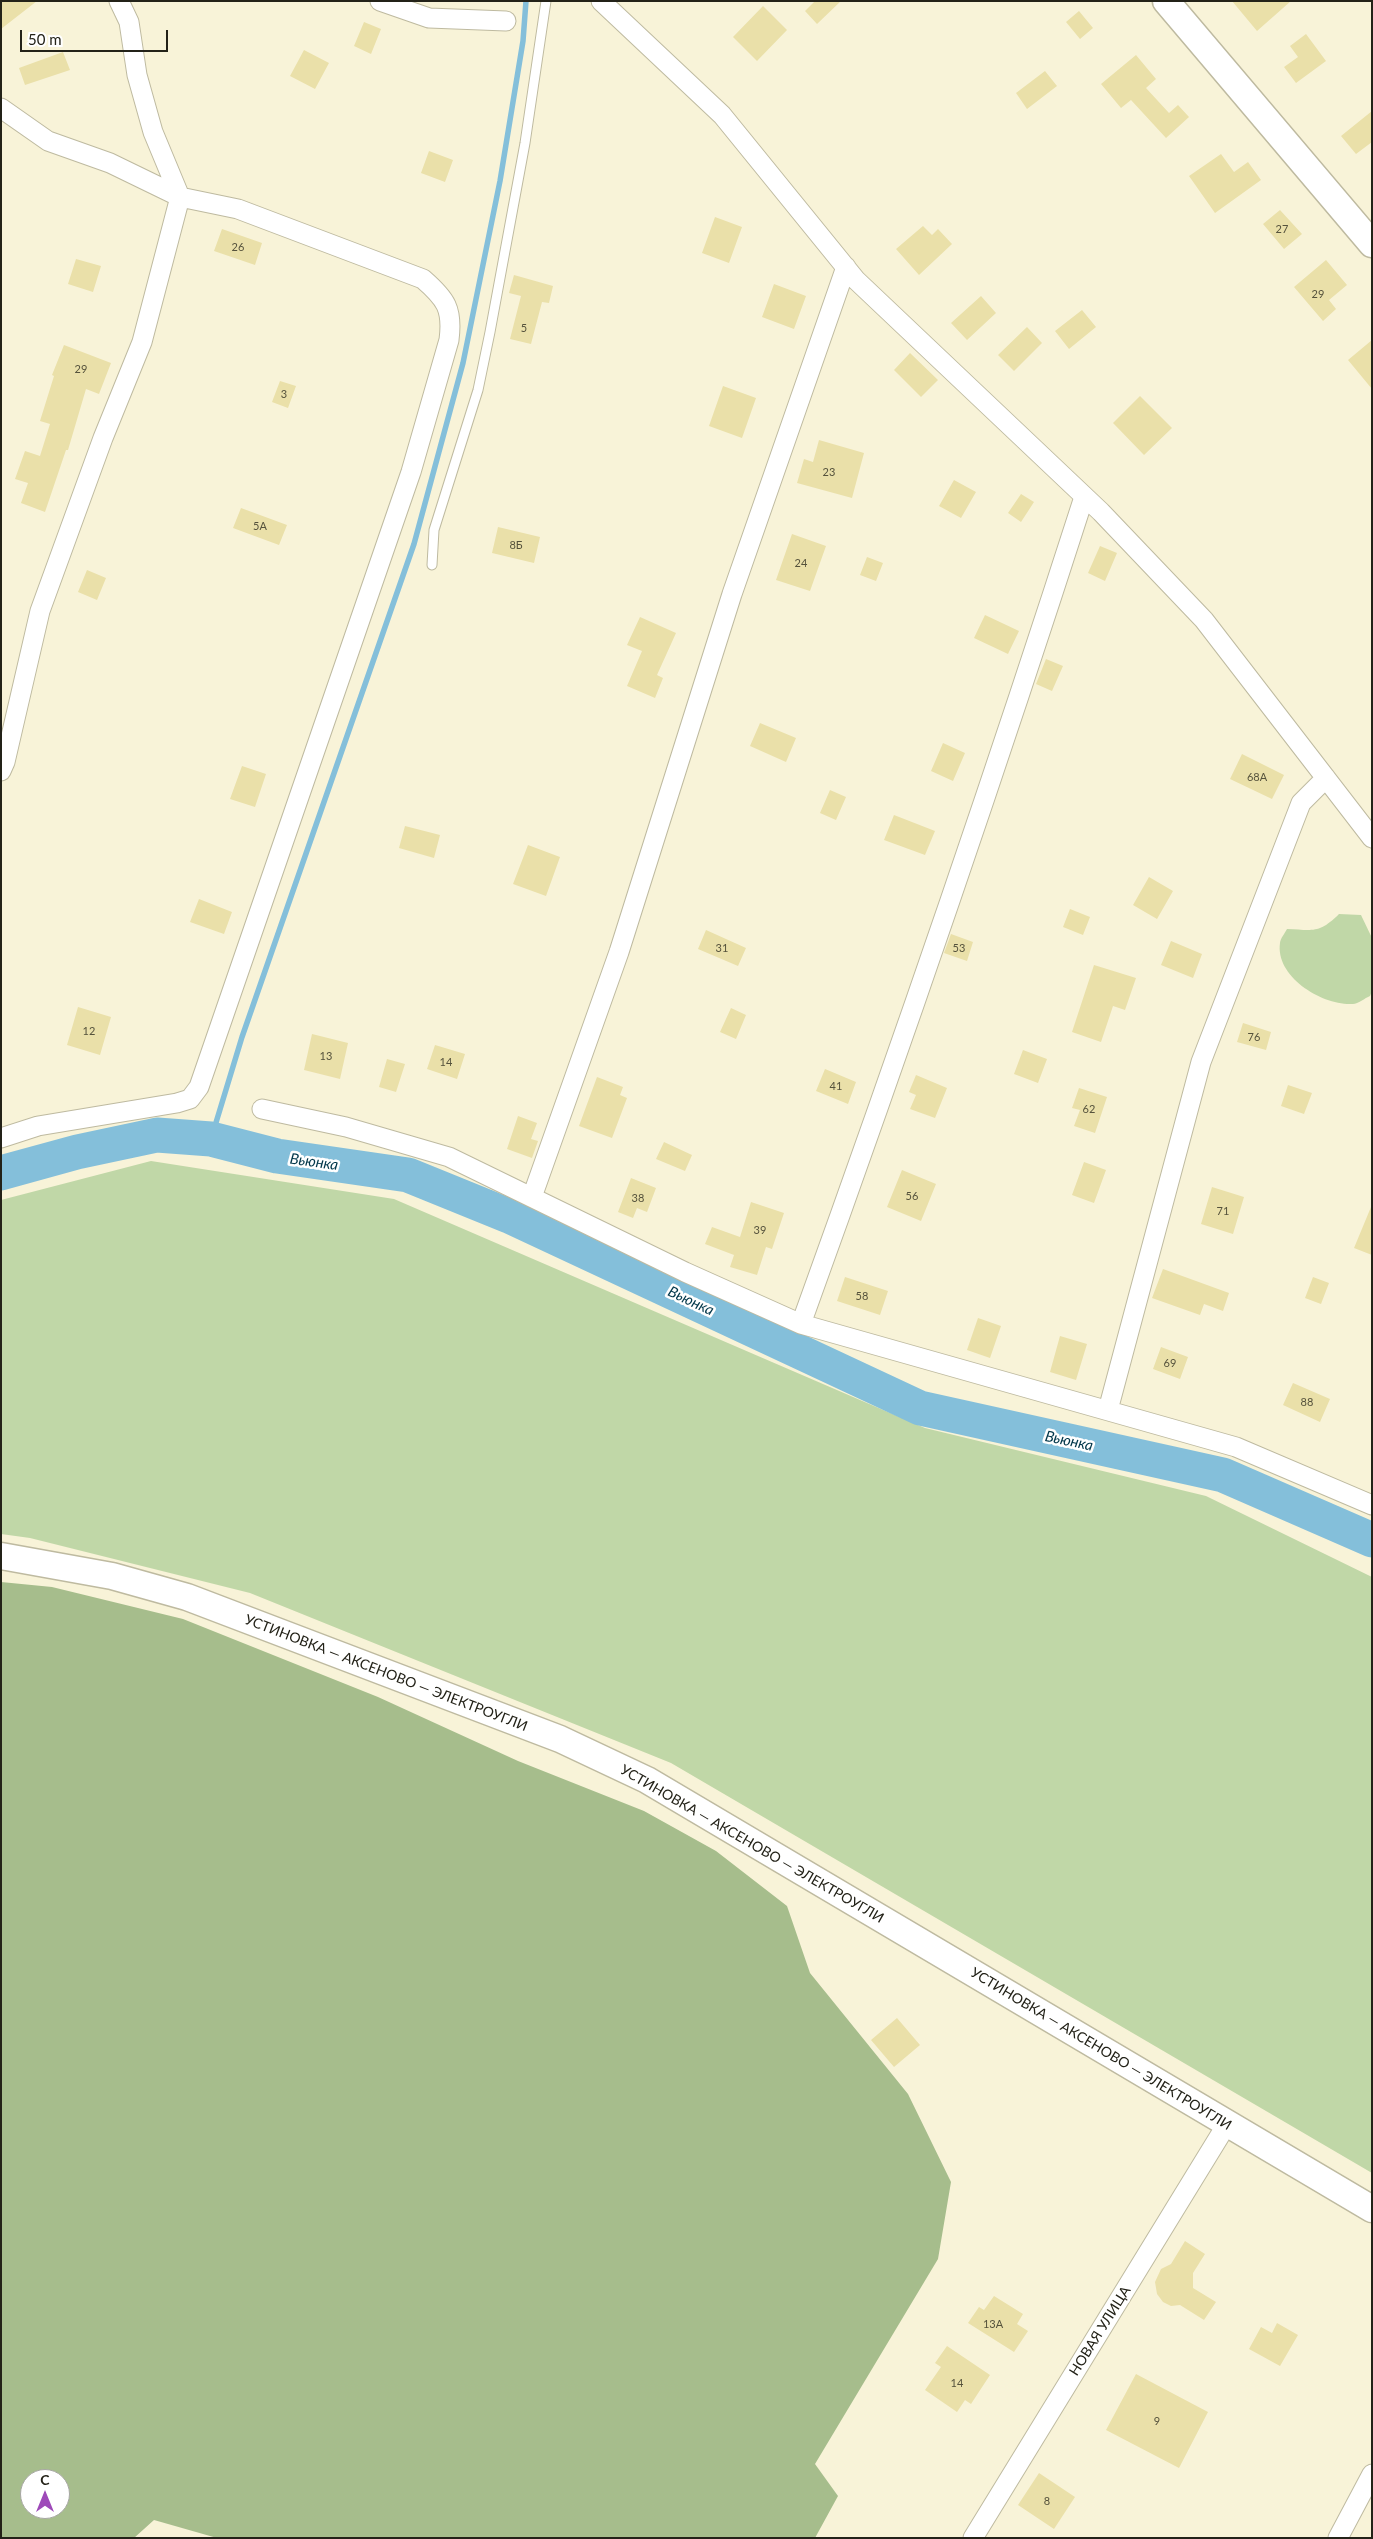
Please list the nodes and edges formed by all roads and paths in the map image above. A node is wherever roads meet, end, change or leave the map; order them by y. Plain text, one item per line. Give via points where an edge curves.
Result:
1 (119, 1) edge
2 (380, 1) edge
3 (546, 1) edge
4 (601, 1) edge
5 (1166, 1) edge
6 (506, 22) dead end
7 (1, 108) edge
8 (180, 197) junction
9 (1372, 244) edge
10 (846, 267) junction
11 (1084, 497) junction
12 (432, 566) dead end
13 (1, 772) edge
14 (1326, 778) junction
15 (1372, 838) edge
16 (262, 1110) dead end
17 (1, 1138) edge
18 (532, 1197) junction
19 (801, 1324) junction
20 (1108, 1410) junction
21 (1372, 1505) edge
22 (1, 1556) edge
23 (1228, 2124) junction
24 (1372, 2209) edge
25 (1372, 2474) edge
26 (972, 2538) edge
27 (1338, 2538) edge

1 - 8 street via 129,22 137,75 153,132
2 - 6 street via 429,18
3 - 12 lane via 525,143 490,332 478,390 434,530
4 - 10 street via 722,115
5 - 9 main road
7 - 8 street via 48,141 110,163
8 - 13 street via 142,342 40,611 6,762
8 - 17 street via 238,209 423,279 442,295 452,318 450,340 411,472 200,1087 190,1099 176,1103 38,1126
10 - 11 street
10 - 18 street via 732,594 619,952
11 - 14 street via 1204,620
11 - 19 street via 910,1024
14 - 15 street
14 - 20 street via 1301,803 1201,1062
16 - 18 street via 346,1127 450,1157
18 - 19 street via 685,1272
19 - 20 street
20 - 21 street via 1236,1447
22 - 23 main road, УСТИНОВКА — АКСЕНОВО — ЭЛЕКТРОУГЛИ via 112,1576 187,1598 551,1736 647,1780
23 - 24 main road, УСТИНОВКА — АКСЕНОВО — ЭЛЕКТРОУГЛИ
23 - 26 street, НОВАЯ УЛИЦА
25 - 27 street

